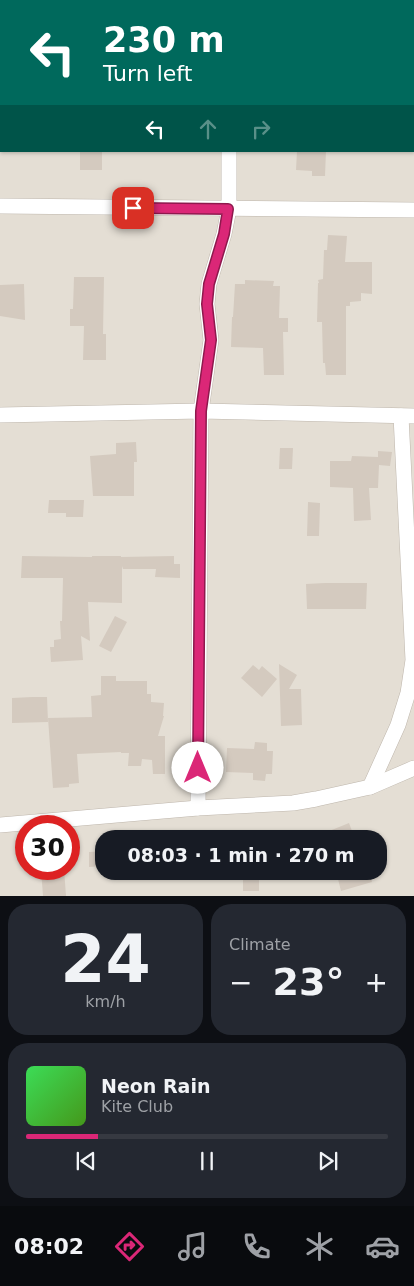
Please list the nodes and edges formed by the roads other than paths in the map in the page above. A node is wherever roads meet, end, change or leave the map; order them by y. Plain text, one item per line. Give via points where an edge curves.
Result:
1 (229, 152) edge
2 (0, 206) edge
3 (228, 209) junction
4 (414, 210) edge
5 (201, 411) junction
6 (0, 415) edge
7 (408, 416) edge
8 (414, 768) edge
9 (370, 787) junction
10 (198, 808) junction
11 (0, 824) edge

1 - 3 street
2 - 3 street
3 - 4 street
3 - 5 street via 209,284 207,304 211,340
5 - 6 street
5 - 7 street
5 - 10 street
7 - 9 street via 413,660 408,693 398,725
8 - 9 street
9 - 10 street via 293,803
10 - 11 street

